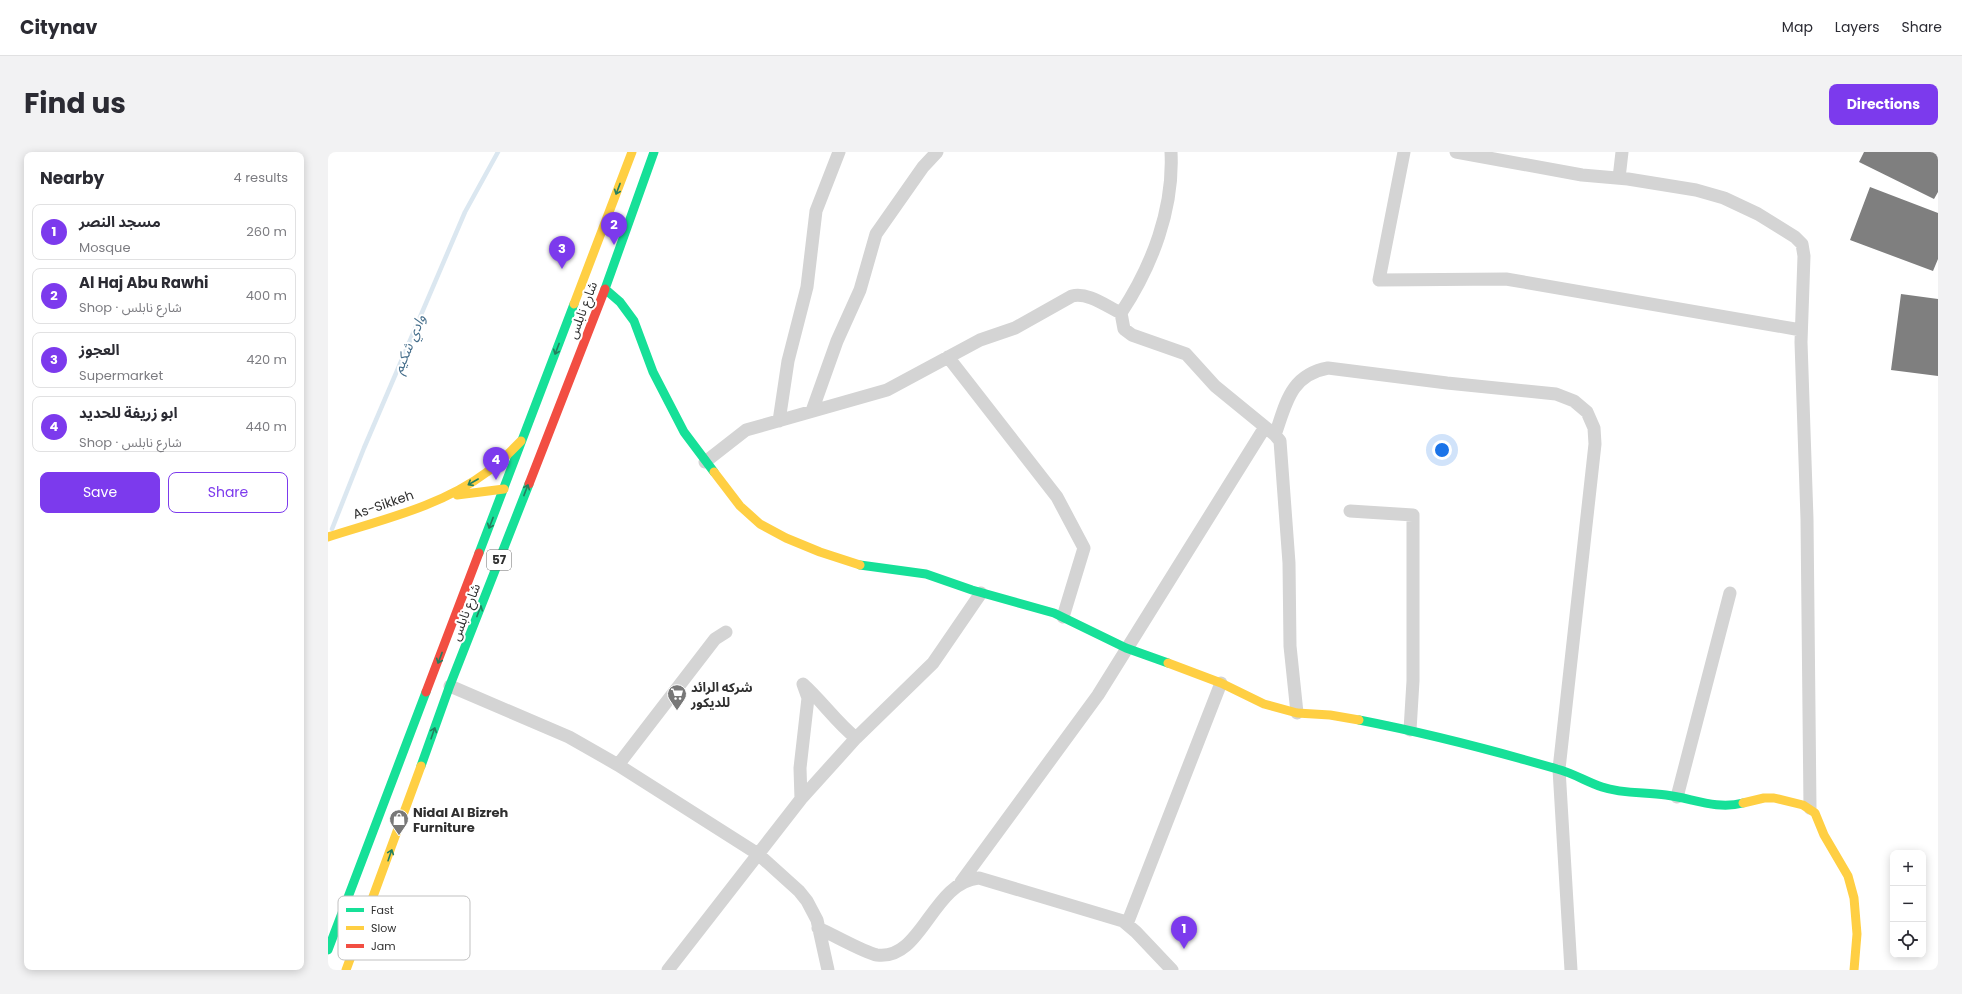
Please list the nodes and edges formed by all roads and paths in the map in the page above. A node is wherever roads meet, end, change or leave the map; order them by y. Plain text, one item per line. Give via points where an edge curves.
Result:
1 (632, 152) edge
2 (654, 152) edge
3 (839, 152) edge
4 (937, 152) edge
5 (1171, 152) edge
6 (1404, 152) edge
7 (1456, 152) edge
8 (1622, 152) edge
9 (1476, 154) edge
10 (1619, 178) junction
11 (604, 289) junction
12 (1121, 313) junction
13 (1801, 330) junction
14 (948, 357) junction
15 (812, 411) junction
16 (779, 421) junction
17 (1265, 427) junction
18 (1275, 435) junction
19 (523, 438) junction
20 (705, 462) junction
21 (504, 489) junction
22 (446, 496) junction
23 (1350, 511) dead end
24 (328, 537) edge
25 (981, 593) junction
26 (1730, 593) dead end
27 (1062, 618) junction
28 (726, 632) dead end
29 (1126, 648) junction
30 (1221, 683) junction
31 (450, 686) junction
32 (1297, 713) junction
33 (1410, 730) junction
34 (856, 738) junction
35 (618, 765) junction
36 (1559, 769) junction
37 (1677, 797) junction
38 (801, 799) junction
39 (1810, 808) junction
40 (758, 854) junction
41 (961, 882) junction
42 (349, 896) edge
43 (376, 896) edge
44 (338, 924) edge
45 (1127, 924) junction
46 (818, 928) junction
47 (328, 950) edge
48 (350, 960) edge
49 (346, 970) edge
50 (668, 970) edge
51 (828, 970) edge
52 (1172, 970) edge
53 (1571, 970) edge
54 (1854, 970) edge

1 -> 19 street, شارع نابلس / 57
2 - 11 street, شارع نابلس / 57
3 - 16 street via 816,211 806,287 788,361
4 - 15 street via 923,167 876,234 860,290 837,341
5 - 12 street via 1167,201 1156,243 1139,283
6 - 13 street via 1379,280 1506,279
7 - 9 street
8 - 10 street
9 - 10 street via 1582,175
10 - 13 street via 1696,190 1724,198 1758,214 1795,237 1802,244 1804,256
11 - 20 street via 620,302 634,321 664,397
31 -> 11 street, شارع نابلس / 57
12 - 14 street via 1078,294 1015,328 980,340
12 - 17 street via 1124,330 1186,354 1215,386
13 - 39 street via 1807,519
14 - 15 street via 887,390
14 - 27 street via 1057,497 1084,548
15 - 16 street
16 - 20 street via 746,430
17 - 18 street
17 - 29 street
18 - 32 street via 1282,447 1289,564 1290,646
18 - 36 street via 1297,384 1311,373 1328,368 1556,394 1574,400 1587,412 1594,428 1595,444
19 - 21 street, شارع نابلس / 57
19 -> 22 street via 490,470
20 - 25 street via 745,510 760,524 786,538 856,564 926,574
21 - 22 street
21 -> 42 street, شارع نابلس / 57
22 - 24 street, As-Sikkeh
23 - 33 street via 1413,514 1413,681
25 - 27 street via 1054,613
25 - 34 street via 933,663
26 - 37 street
27 - 29 street
28 - 35 street via 715,639
29 - 30 street
29 - 41 street via 1098,694
30 - 32 street via 1264,704
30 - 45 street
31 - 35 street via 569,738
43 -> 31 street, شارع نابلس / 57
32 - 33 street via 1330,715
33 - 36 street
34 - 38 street
34 - 38 street via 803,684 808,698 800,768
35 - 40 street
36 - 37 street via 1602,787
36 - 53 street
37 - 39 street via 1720,806 1774,798
38 - 40 street
39 - 54 street via 1848,876 1854,898 1857,934
40 - 46 street via 799,891 813,910
40 - 50 street
41 - 45 street via 970,879 988,880 1115,918
41 - 46 street via 898,952 875,955
44 -> 47 street, شارع نابلس / 57
45 - 52 street
46 - 51 street
49 -> 48 street, شارع نابلس / 57

